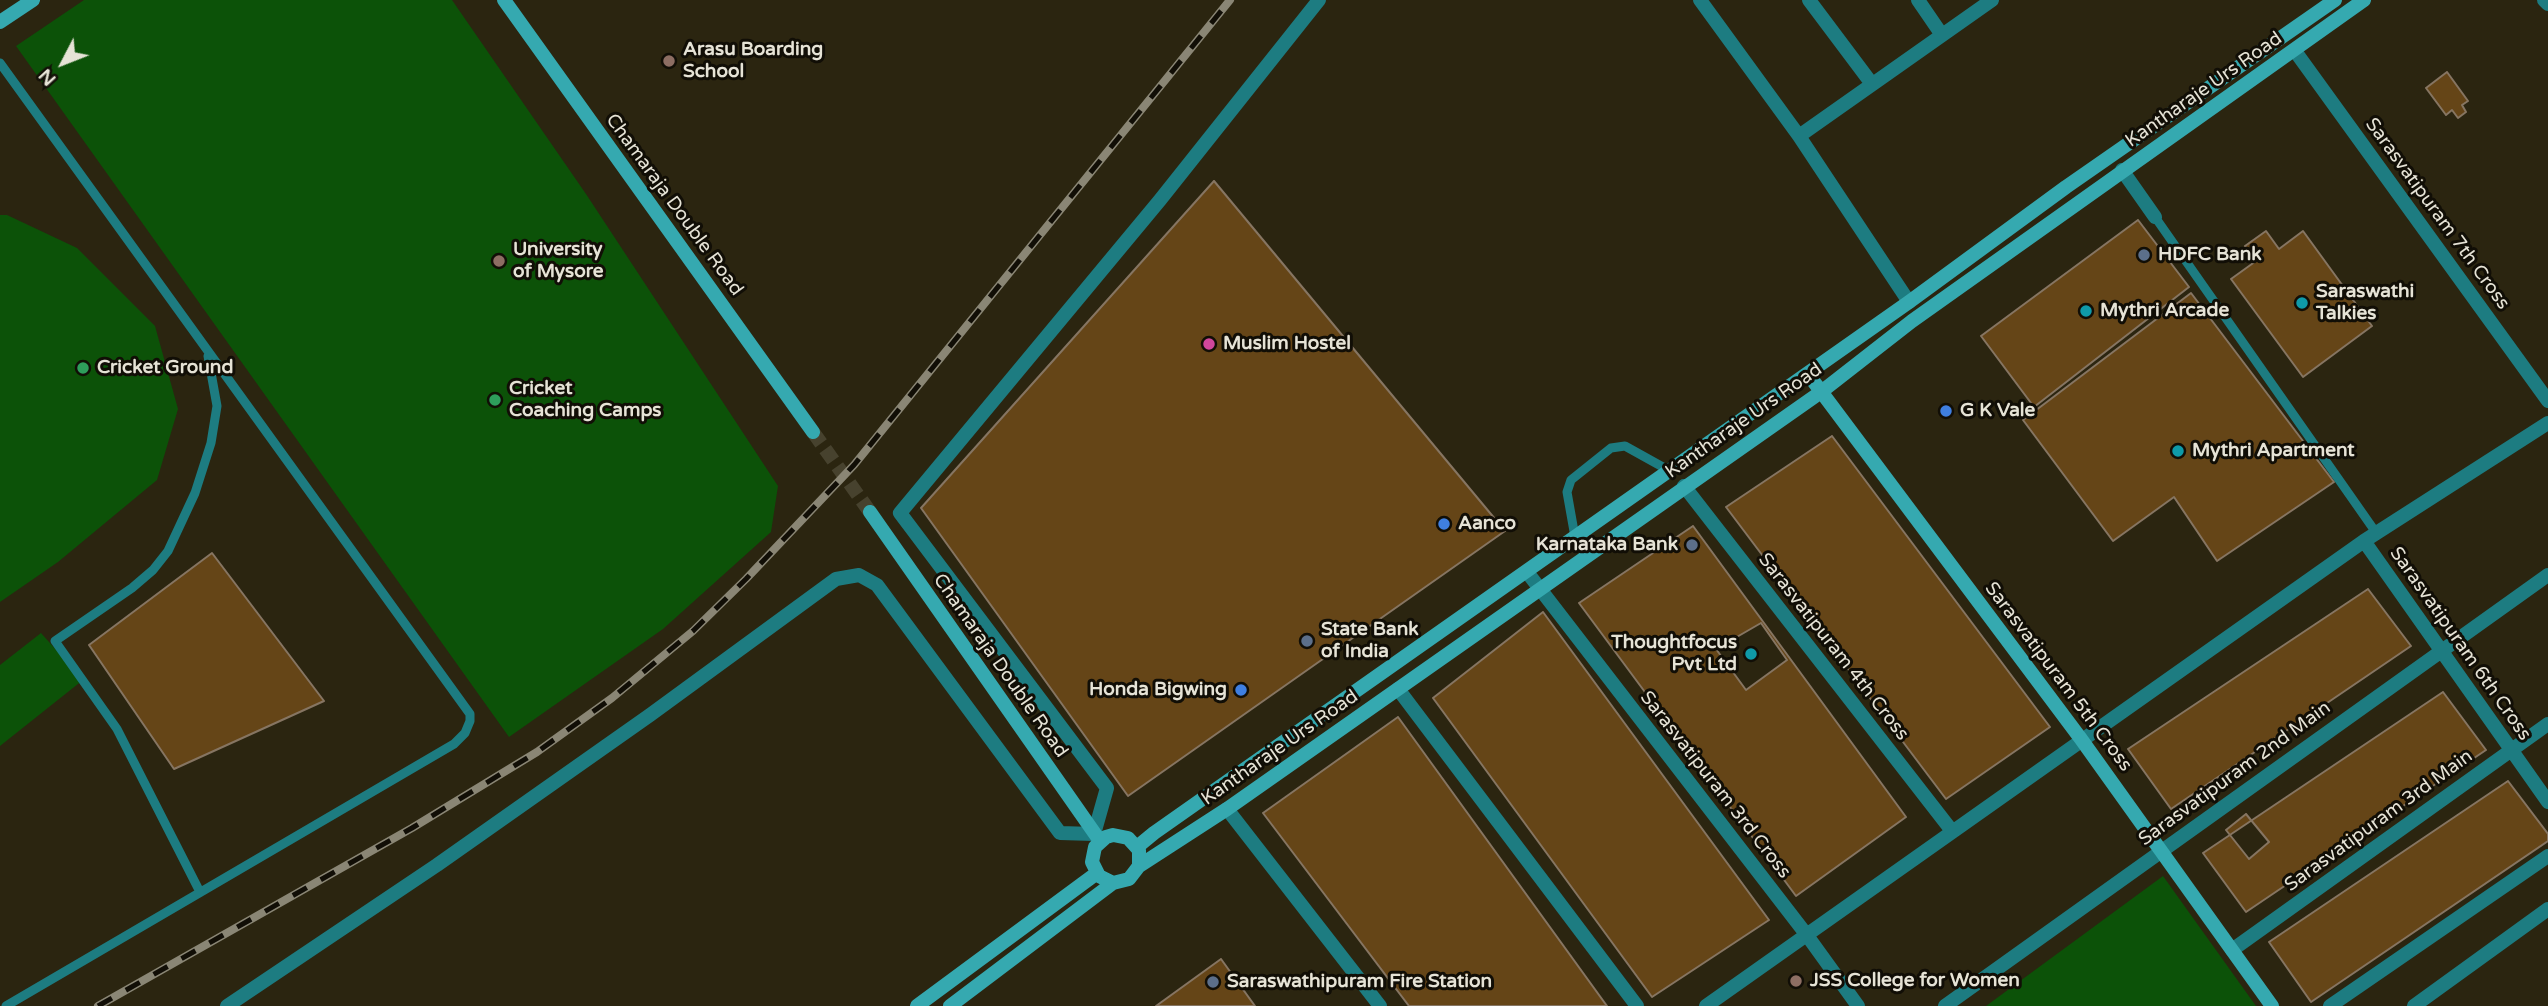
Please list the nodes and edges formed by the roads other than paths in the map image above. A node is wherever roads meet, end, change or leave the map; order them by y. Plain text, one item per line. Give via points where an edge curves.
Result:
1 (33, 0) edge
2 (504, 0) edge
3 (1319, 0) edge
4 (1700, 0) edge
5 (1809, 0) edge
6 (1918, 0) edge
7 (1992, 0) edge
8 (2335, 0) edge
9 (2364, 0) edge
10 (2544, 0) edge
11 (2548, 4) edge
12 (0, 22) edge
13 (1942, 35) junction
14 (2295, 51) junction
15 (0, 63) edge
16 (1872, 85) junction
17 (1799, 136) junction
18 (2122, 170) junction
19 (2155, 218) joint
20 (1909, 302) junction
21 (207, 350) junction
22 (1808, 374) junction
23 (1821, 392) junction
24 (2548, 401) edge
25 (2548, 423) edge
26 (813, 432) tunnel mouth
27 (1670, 471) junction
28 (1684, 486) junction
29 (870, 512) tunnel mouth
30 (1575, 537) junction
31 (2371, 538) junction
32 (1527, 572) junction
33 (2548, 575) edge
34 (1540, 590) junction
35 (2441, 650) junction
36 (1398, 689) junction
37 (2548, 724) edge
38 (2081, 739) junction
39 (2511, 750) junction
40 (2548, 802) edge
41 (1227, 809) junction
42 (1952, 831) junction
43 (1097, 838) junction
44 (1137, 847) junction
45 (2161, 851) junction
46 (2548, 856) edge
47 (1139, 866) junction
48 (1097, 873) junction
49 (1113, 883) junction
50 (200, 892) junction
51 (2548, 909) edge
52 (1806, 934) junction
53 (2232, 950) junction
54 (6, 1006) edge
55 (227, 1006) edge
56 (917, 1006) edge
57 (950, 1006) edge
58 (1380, 1006) edge
59 (1637, 1006) edge
60 (1706, 1006) edge
61 (1858, 1006) edge
62 (1945, 1006) edge
63 (2272, 1006) edge
64 (2330, 1006) edge
65 (2414, 1006) edge

1 - 12 street
2 - 26 street, Chamaraja Double Road
3 - 43 street via 900,513 1107,788
4 - 17 street
5 - 16 street
6 - 13 street
7 - 13 street
8 - 20 street, Kantharaje Urs Road
9 - 14 street, Kantharaje Urs Road
10 - 11 street
13 - 16 street
14 - 18 street, Kantharaje Urs Road
14 - 24 street, Sarasvatipuram 7th Cross
15 - 21 lane
16 - 17 street
17 - 20 street
18 - 19 street
18 - 23 street, Kantharaje Urs Road
19 - 31 lane
20 - 22 street, Kantharaje Urs Road
21 - 50 lane via 217,407 211,443 195,493 168,551 132,588 55,640 117,729
21 - 50 lane via 470,713 470,721 454,744
22 - 23 street, Sarasvatipuram 5th Cross
22 - 27 street, Kantharaje Urs Road
23 - 28 street, Kantharaje Urs Road
23 - 38 street, Sarasvatipuram 5th Cross
25 - 31 street
27 - 30 street, Kantharaje Urs Road
27 - 30 lane via 1625,446 1611,448 1571,480 1566,492
28 - 34 street, Kantharaje Urs Road
28 - 42 street, Sarasvatipuram 4th Cross
29 - 43 street, Chamaraja Double Road
30 - 32 street, Kantharaje Urs Road
31 - 35 street, Sarasvatipuram 6th Cross
31 - 38 street
32 - 34 street, Sarasvatipuram 3rd Cross
32 - 44 street, Kantharaje Urs Road
33 - 35 street, Sarasvatipuram 2nd Main
34 - 36 street, Kantharaje Urs Road
34 - 52 street, Sarasvatipuram 3rd Cross
35 - 39 street, Sarasvatipuram 6th Cross
35 - 45 street, Sarasvatipuram 2nd Main
36 - 41 street, Kantharaje Urs Road
36 - 59 street
37 - 39 street, Sarasvatipuram 3rd Main
38 - 42 street
38 - 45 street, Sarasvatipuram 5th Cross
39 - 40 street, Sarasvatipuram 6th Cross
39 - 53 street, Sarasvatipuram 3rd Main
41 - 47 street, Kantharaje Urs Road
41 - 58 street
42 - 52 street
43 - 44 street via 1121,835
43 - 48 street via 1092,862
43 - 55 street via 1060,833 877,585 859,575 836,579 437,865
44 - 47 street
45 - 53 street, Sarasvatipuram 5th Cross
45 - 62 street, Sarasvatipuram 2nd Main
46 - 64 street
47 - 49 street via 1129,879
48 - 49 street
48 - 56 street
49 - 57 street
50 - 54 lane
51 - 65 street
52 - 60 street
52 - 61 street, Sarasvatipuram 3rd Cross
53 - 63 street, Sarasvatipuram 5th Cross

